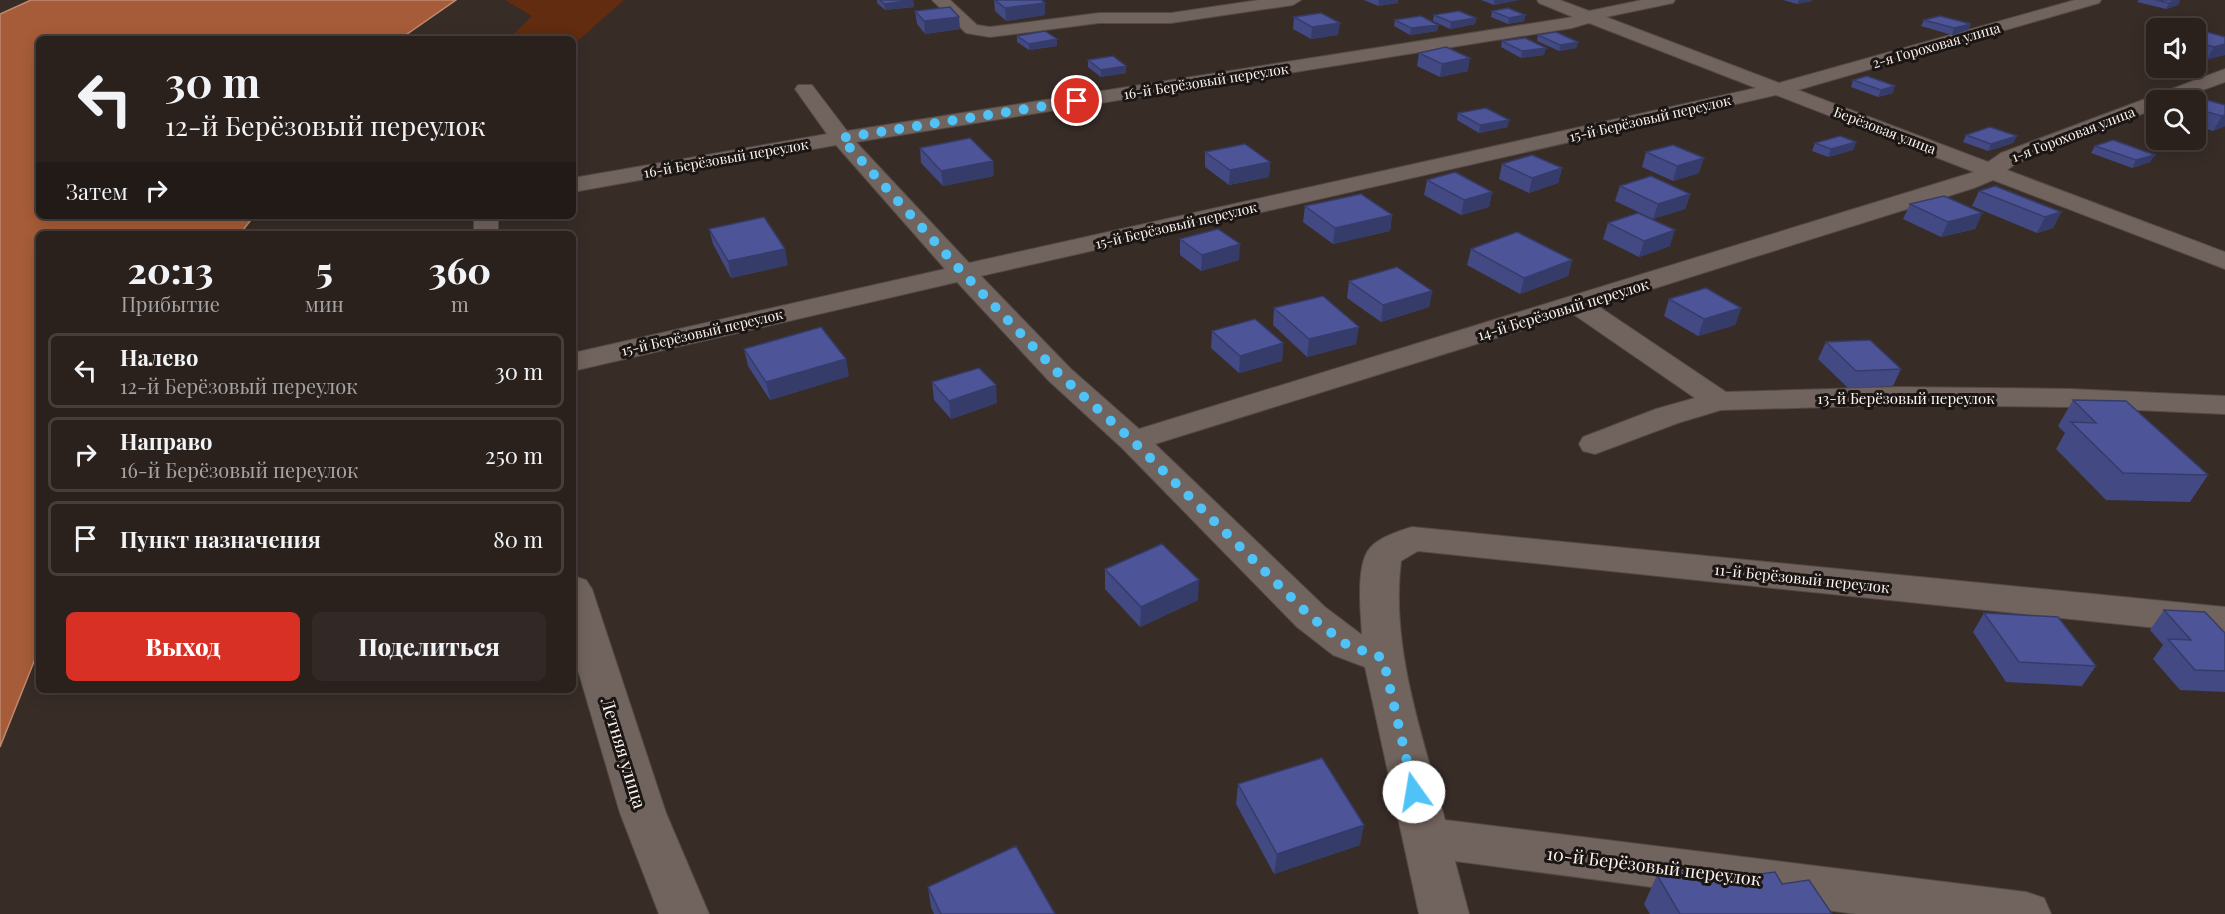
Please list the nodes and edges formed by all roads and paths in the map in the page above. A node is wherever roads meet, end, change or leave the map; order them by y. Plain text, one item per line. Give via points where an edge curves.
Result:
1 (940, 0) edge
2 (1293, 0) edge
3 (1545, 0) edge
4 (1667, 0) edge
5 (2093, 0) edge
6 (1590, 18) junction
7 (2225, 75) edge
8 (805, 89) dead end
9 (1779, 89) junction
10 (2186, 90) edge
11 (2146, 106) edge
12 (841, 138) junction
13 (1991, 172) junction
14 (576, 184) edge
15 (2225, 261) edge
16 (963, 273) junction
17 (1578, 305) junction
18 (576, 361) edge
19 (1719, 401) junction
20 (2225, 405) edge
21 (1133, 441) junction
22 (1594, 444) dead end
23 (576, 599) edge
24 (2225, 621) edge
25 (1383, 658) junction
26 (1424, 837) junction
27 (684, 914) edge
28 (1444, 914) edge
29 (2026, 914) edge

1 - 2 street via 972,29 990,32 1098,18 1172,18
3 - 6 street, Берёзовая улица
4 - 6 street, 16-й Берёзовый переулок
5 - 9 street, 2-я Гороховая улица
6 - 9 street, Берёзовая улица
6 - 12 street, 16-й Берёзовый переулок
7 - 10 street, 1-я Гороховая улица
8 - 12 street
9 - 13 street, Берёзовая улица
9 - 16 street, 15-й Берёзовый переулок
11 - 13 street, 1-я Гороховая улица via 2009,158
12 - 14 street, 16-й Берёзовый переулок
12 - 16 street
13 - 15 street, Берёзовая улица
13 - 17 street, 14-й Берёзовый переулок
16 - 18 street, 15-й Берёзовый переулок
16 - 21 street via 1060,375
17 - 19 street
17 - 21 street, 14-й Берёзовый переулок
19 - 20 street, 13-й Берёзовый переулок via 1899,396
19 - 22 street, 13-й Берёзовый переулок
21 - 25 street via 1311,617 1347,645
23 - 27 street, Летняя улица via 643,813
24 - 25 street, 11-й Берёзовый переулок via 1412,539 1384,555 1378,588
25 - 26 street
26 - 28 street
26 - 29 street, 10-й Берёзовый переулок

